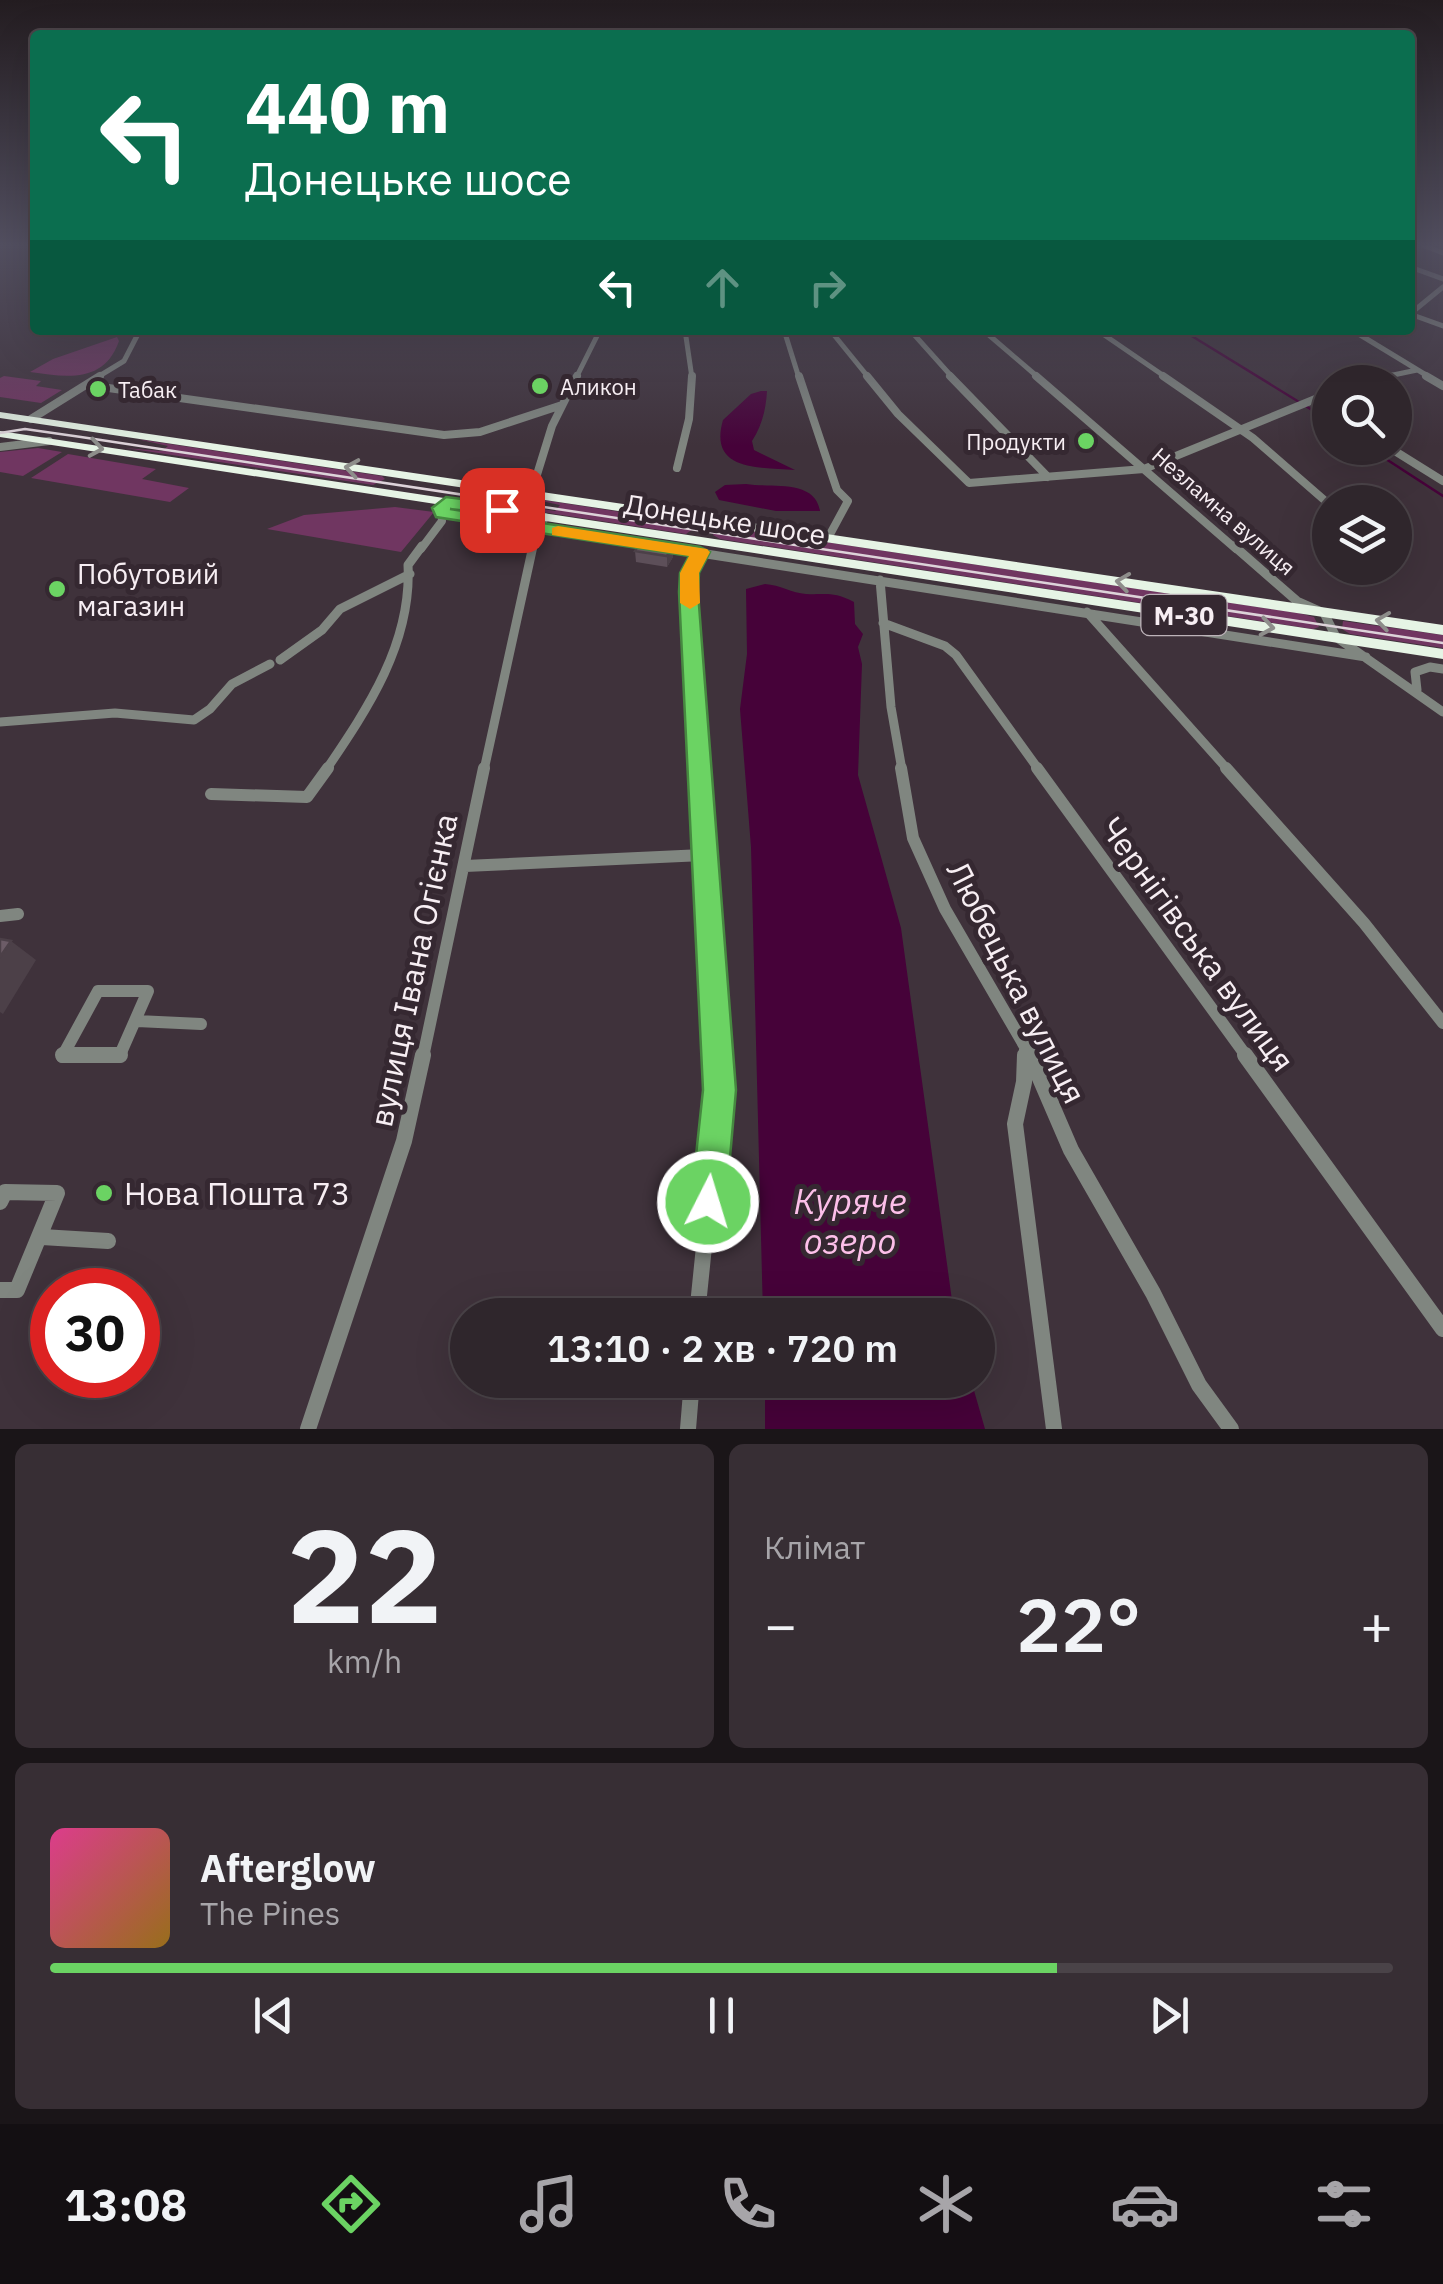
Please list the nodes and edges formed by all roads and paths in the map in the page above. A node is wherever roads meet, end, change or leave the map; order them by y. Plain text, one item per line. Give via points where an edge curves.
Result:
1 (1415, 316) edge
2 (1443, 326) edge
3 (137, 335) edge
4 (597, 335) edge
5 (686, 335) edge
6 (786, 335) edge
7 (834, 335) edge
8 (914, 335) edge
9 (989, 335) edge
10 (1104, 335) edge
11 (1364, 335) edge
12 (1418, 370) junction
13 (1412, 371) edge
14 (86, 385) junction
15 (1443, 386) edge
16 (1312, 399) edge
17 (562, 404) junction
18 (0, 415) edge
19 (30, 419) junction
20 (1238, 430) junction
21 (0, 434) edge
22 (49, 441) junction
23 (0, 447) edge
24 (1412, 462) edge
25 (677, 468) dead end
26 (1144, 469) junction
27 (398, 474) junction
28 (1048, 477) junction
29 (1443, 481) edge
30 (1312, 490) edge
31 (382, 492) junction
32 (531, 494) junction
33 (444, 507) junction
34 (710, 520) junction
35 (541, 523) junction
36 (828, 538) junction
37 (701, 547) junction
38 (862, 572) junction
39 (410, 574) junction
40 (880, 580) junction
41 (1086, 611) junction
42 (1324, 613) junction
43 (884, 624) junction
44 (1443, 630) edge
45 (1336, 637) junction
46 (1443, 654) edge
47 (1366, 657) junction
48 (1443, 669) edge
49 (1417, 691) junction
50 (1443, 712) edge
51 (1, 722) edge
52 (211, 794) dead end
53 (703, 854) junction
54 (465, 866) junction
55 (18, 914) dead end
56 (0, 916) edge
57 (136, 1021) junction
58 (1443, 1023) edge
59 (201, 1024) dead end
60 (1025, 1043) junction
61 (0, 1202) edge
62 (42, 1237) junction
63 (108, 1240) dead end
64 (0, 1290) edge
65 (699, 1298) edge
66 (1443, 1329) edge
67 (691, 1398) edge
68 (308, 1429) edge
69 (688, 1429) edge
70 (1054, 1429) edge
71 (1231, 1429) edge

1 - 2 street
3 - 14 street via 124,360
4 - 17 street
5 - 25 street via 688,440
6 - 36 street via 838,490 848,502
7 - 28 street via 898,414 969,483
8 - 28 street
9 - 26 street, Незламна вулиця
10 - 20 street
11 - 12 street
12 - 13 street
12 - 15 street
14 - 17 street via 444,435 480,432
14 - 19 street
16 - 20 street
17 - 32 street
18 - 19 highway, Донецьке шосе / М-30
27 -> 19 highway, Донецьке шосе / М-30
20 - 26 street
20 - 30 street
21 - 22 highway, Донецьке шосе / М-30
22 - 23 street
22 -> 31 highway, Донецьке шосе / М-30
24 - 29 street
26 - 28 street
26 - 42 street, Незламна вулиця via 1298,600
27 - 31 highway
27 - 32 highway, Донецьке шосе / М-30
31 - 33 highway, Донецьке шосе / М-30
32 - 34 highway, Донецьке шосе / М-30
33 - 35 highway, Донецьке шосе / М-30
33 - 39 street via 442,521 413,554
34 - 36 highway, Донецьке шосе / М-30
34 - 37 highway
35 - 37 highway, Донецьке шосе / М-30
35 - 54 street, вулиця Івана Огієнка via 505,661
42 -> 36 highway, Донецьке шосе / М-30
37 - 38 highway, Донецьке шосе / М-30
37 - 53 street via 688,592
38 - 40 street, Донецьке шосе
38 -> 45 highway, Донецьке шосе / М-30
39 - 51 street via 340,609 322,630 232,684 194,720 115,713
39 - 52 street via 406,620 376,688 307,797
40 - 41 street, Донецьке шосе
40 - 43 street, Любецька вулиця
41 - 47 street, Донецьке шосе
41 - 58 street via 1364,923
44 -> 42 highway, Донецьке шосе / М-30
42 - 45 street
43 - 60 street, Любецька вулиця via 890,707 913,838 945,909
43 - 66 street, Чернігівська вулиця via 946,646 964,666
45 - 46 highway, Донецьке шосе / М-30
45 - 47 street
47 - 49 street
48 - 49 street via 1415,672
49 - 50 street
53 - 54 street
53 - 65 street via 720,1090
54 - 68 street, вулиця Івана Огієнка via 404,1141
55 - 56 street
57 - 57 street via 119,1056 62,1057 98,991 148,991
57 - 59 street
60 - 70 street via 1015,1124
60 - 71 street, Любецька вулиця via 1071,1150 1199,1385
61 - 62 street via 5,1192 58,1193
62 - 63 street
62 - 64 street via 18,1290
67 - 69 street

